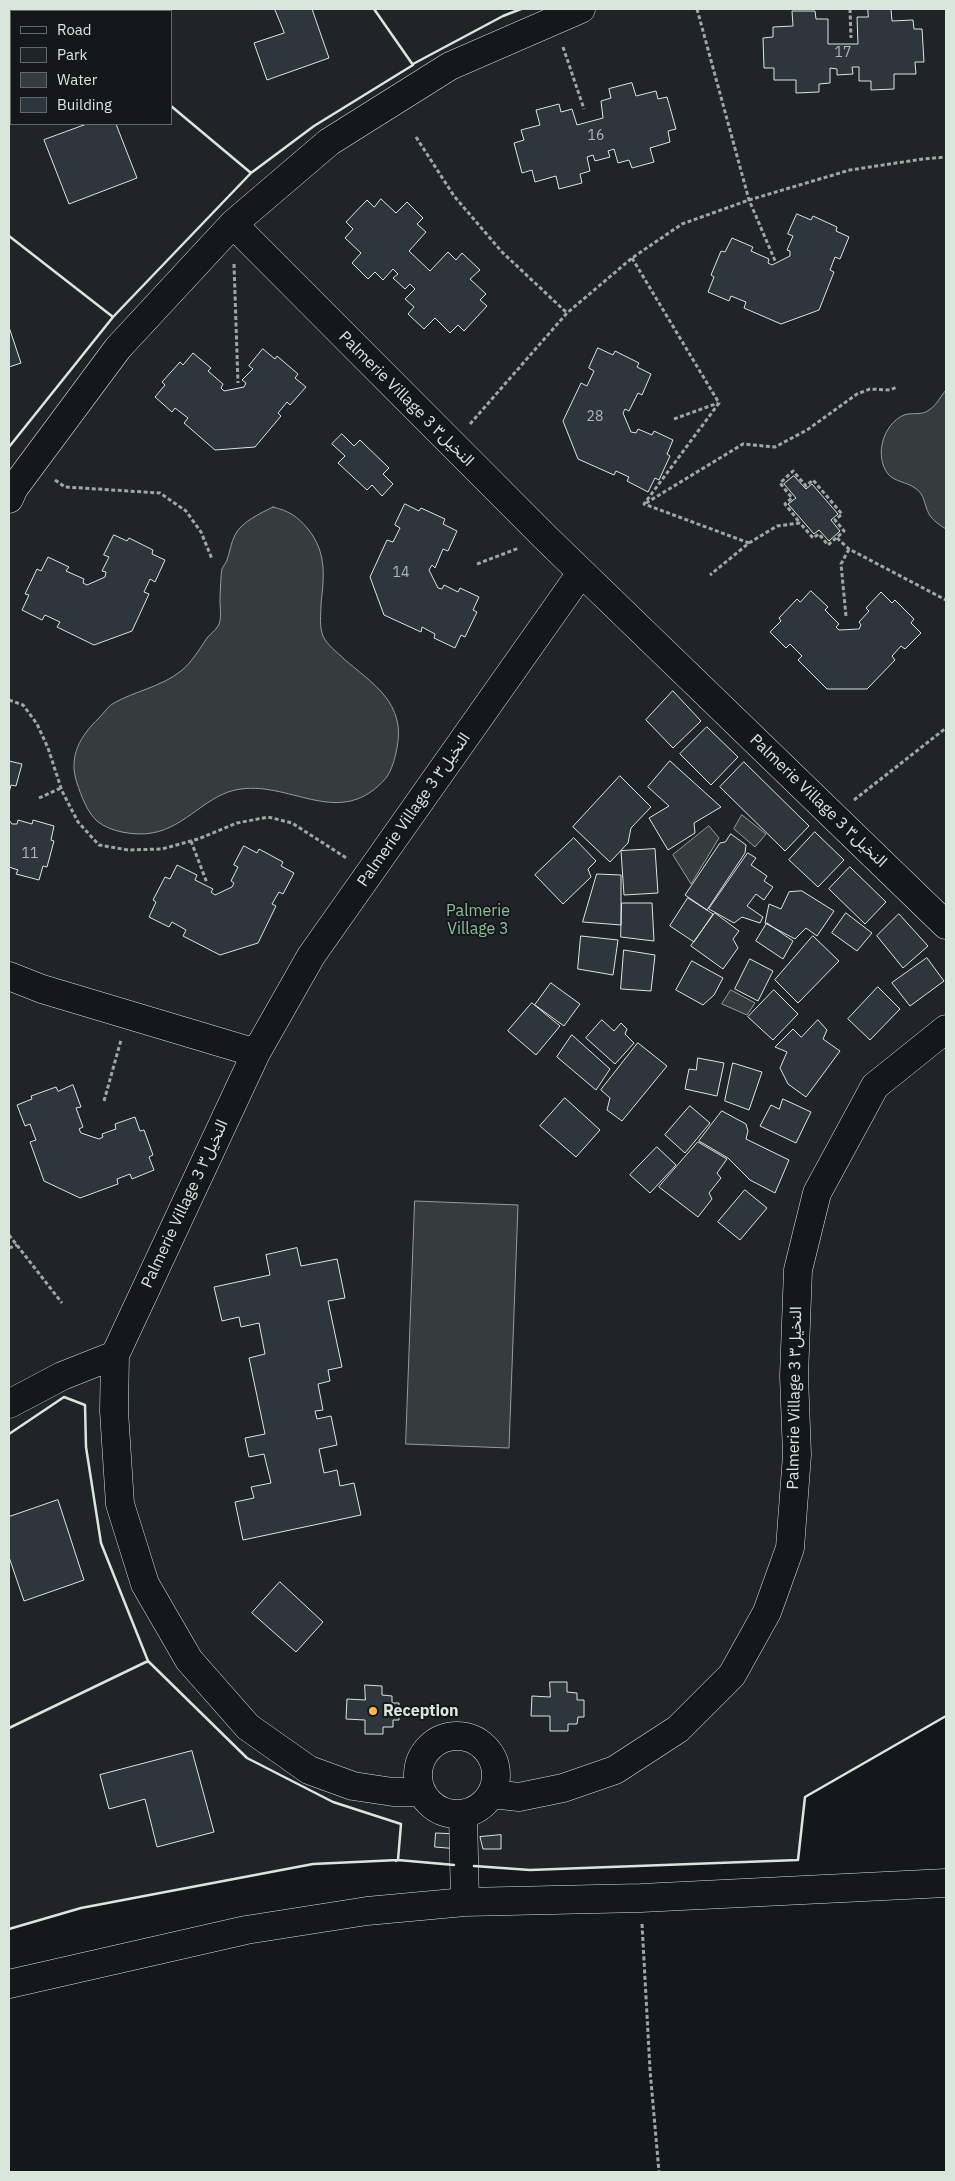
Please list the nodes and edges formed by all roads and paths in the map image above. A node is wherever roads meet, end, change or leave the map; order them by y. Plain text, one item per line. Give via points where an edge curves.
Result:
1 (580, 9) edge
2 (697, 9) edge
3 (850, 9) edge
4 (554, 20) junction
5 (850, 38) dead end
6 (584, 109) dead end
7 (416, 137) dead end
8 (946, 157) edge
9 (749, 200) junction
10 (233, 224) junction
11 (632, 258) junction
12 (776, 263) dead end
13 (567, 313) junction
14 (238, 383) dead end
15 (896, 387) dead end
16 (719, 403) junction
17 (674, 419) dead end
18 (451, 444) junction
19 (31, 465) junction
20 (9, 499) edge
21 (644, 504) junction
22 (800, 522) junction
23 (546, 538) junction
24 (837, 538) junction
25 (750, 543) junction
26 (849, 549) junction
27 (212, 559) dead end
28 (476, 564) dead end
29 (581, 573) junction
30 (710, 576) dead end
31 (946, 600) edge
32 (846, 616) dead end
33 (9, 700) edge
34 (946, 728) edge
35 (61, 788) junction
36 (39, 798) dead end
37 (833, 816) junction
38 (191, 841) junction
39 (352, 862) dead end
40 (206, 883) dead end
41 (946, 924) edge
42 (9, 976) edge
43 (128, 1015) junction
44 (946, 1029) edge
45 (256, 1052) junction
46 (104, 1101) dead end
47 (9, 1235) edge
48 (17, 1245) junction
49 (9, 1248) edge
50 (62, 1303) dead end
51 (115, 1355) junction
52 (9, 1404) edge
53 (421, 1792) junction
54 (491, 1794) junction
55 (463, 1814) junction
56 (946, 1883) edge
57 (641, 1898) junction
58 (465, 1902) junction
59 (9, 1984) edge
60 (659, 2172) edge

1 - 4 street
2 - 9 path
3 - 5 path
4 - 6 path
4 - 10 street via 450,66 329,142
7 - 13 path via 454,196 502,252
8 - 9 path via 850,170
9 - 11 path via 682,224
9 - 12 path
10 - 14 path
10 - 18 street, Palmerie Village 3 النخيل٣
10 - 19 street via 118,348
11 - 13 path
11 - 16 path
13 - 18 path
15 - 21 path via 890,390 870,389 857,394 808,430 774,447 743,444
16 - 17 path
16 - 21 path
18 - 23 street, Palmerie Village 3 النخيل٣
19 - 20 street
19 - 27 path via 65,487 160,493 186,511 201,532
21 - 25 path
22 - 24 path via 813,538 819,534 828,545
22 - 24 path via 784,504 792,498 780,483 793,471 806,486 813,480 842,514 834,520 844,531
22 - 25 path via 777,526
23 - 28 path
23 - 29 street, Palmerie Village 3 النخيل٣
24 - 26 path
25 - 30 path
26 - 31 path
26 - 32 path via 841,564
29 - 37 street, Palmerie Village 3 النخيل٣
29 - 45 street, Palmerie Village 3 النخيل٣ via 311,956
33 - 35 path via 23,705 37,724
34 - 37 path
35 - 36 path
35 - 38 path via 78,822 100,845 128,850 162,849
37 - 41 street, Palmerie Village 3 النخيل٣
38 - 39 path via 237,823 268,817 292,823
38 - 40 path
42 - 43 street
43 - 45 street
43 - 46 path
44 - 54 street, Palmerie Village 3 النخيل٣ via 875,1086 817,1193 798,1270 794,1376 798,1455 790,1548 767,1612 732,1675 678,1729 615,1770 563,1788 519,1797
45 - 51 street, Palmerie Village 3 النخيل٣
47 - 48 path
48 - 49 path
48 - 50 path
51 - 52 street via 62,1376
51 - 53 street, Palmerie Village 3 النخيل٣ via 114,1411 120,1504 145,1584 189,1660 248,1727 309,1770 353,1786
53 - 54 street via 417,1777 420,1761 428,1747 442,1738 458,1735 473,1739 486,1749 494,1763 496,1778
53 - 55 street via 432,1805 446,1813
54 - 55 street via 479,1807
55 - 58 street
56 - 57 street
57 - 58 street
57 - 60 path
58 - 59 street via 367,1911 246,1930

